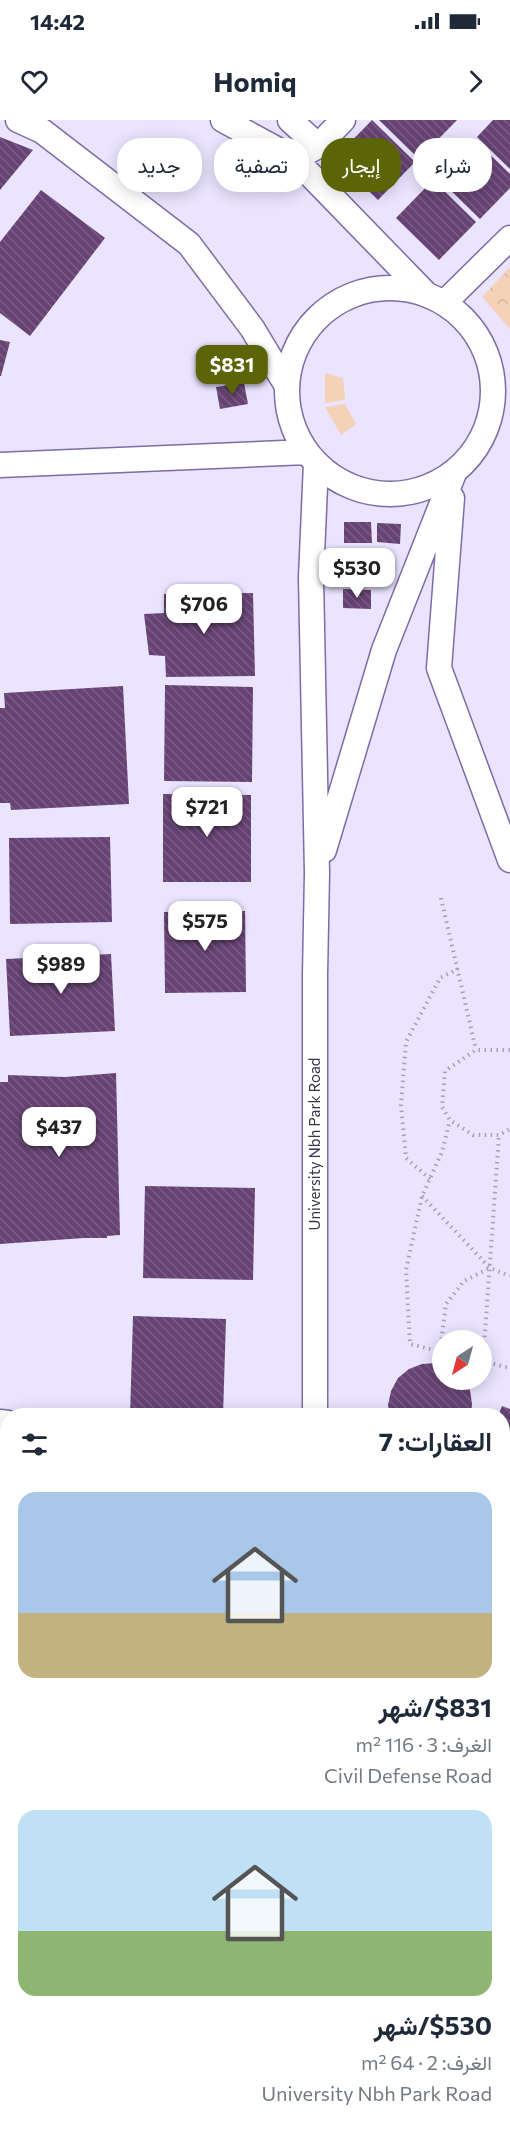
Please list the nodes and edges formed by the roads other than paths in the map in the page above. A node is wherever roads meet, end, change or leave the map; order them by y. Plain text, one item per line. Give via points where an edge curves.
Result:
1 (18, 120) edge
2 (223, 120) edge
3 (290, 120) edge
4 (343, 120) edge
5 (256, 138) edge
6 (318, 146) junction
7 (309, 151) edge
8 (309, 173) edge
9 (510, 238) edge
10 (435, 298) junction
11 (502, 381) edge
12 (287, 386) junction
13 (312, 457) junction
14 (0, 465) edge
15 (454, 473) junction
16 (510, 860) edge
17 (317, 873) junction
18 (315, 1408) edge

1 - 12 street via 42,131 189,244 252,328
2 - 5 street
3 - 6 street
4 - 6 street
6 - 7 street
8 - 10 street
9 - 10 street
10 - 11 street via 460,315 474,331
10 - 12 street via 407,289 378,289 350,295 333,304 305,331 289,367
11 - 15 street via 479,444
12 - 13 street via 291,421
13 - 14 street
13 - 15 street via 347,484 384,494 421,490
13 - 17 street, University Nbh Park Road
15 - 16 street via 439,668
15 - 17 street, University Nbh Park Road via 384,650
17 - 18 street, University Nbh Park Road

